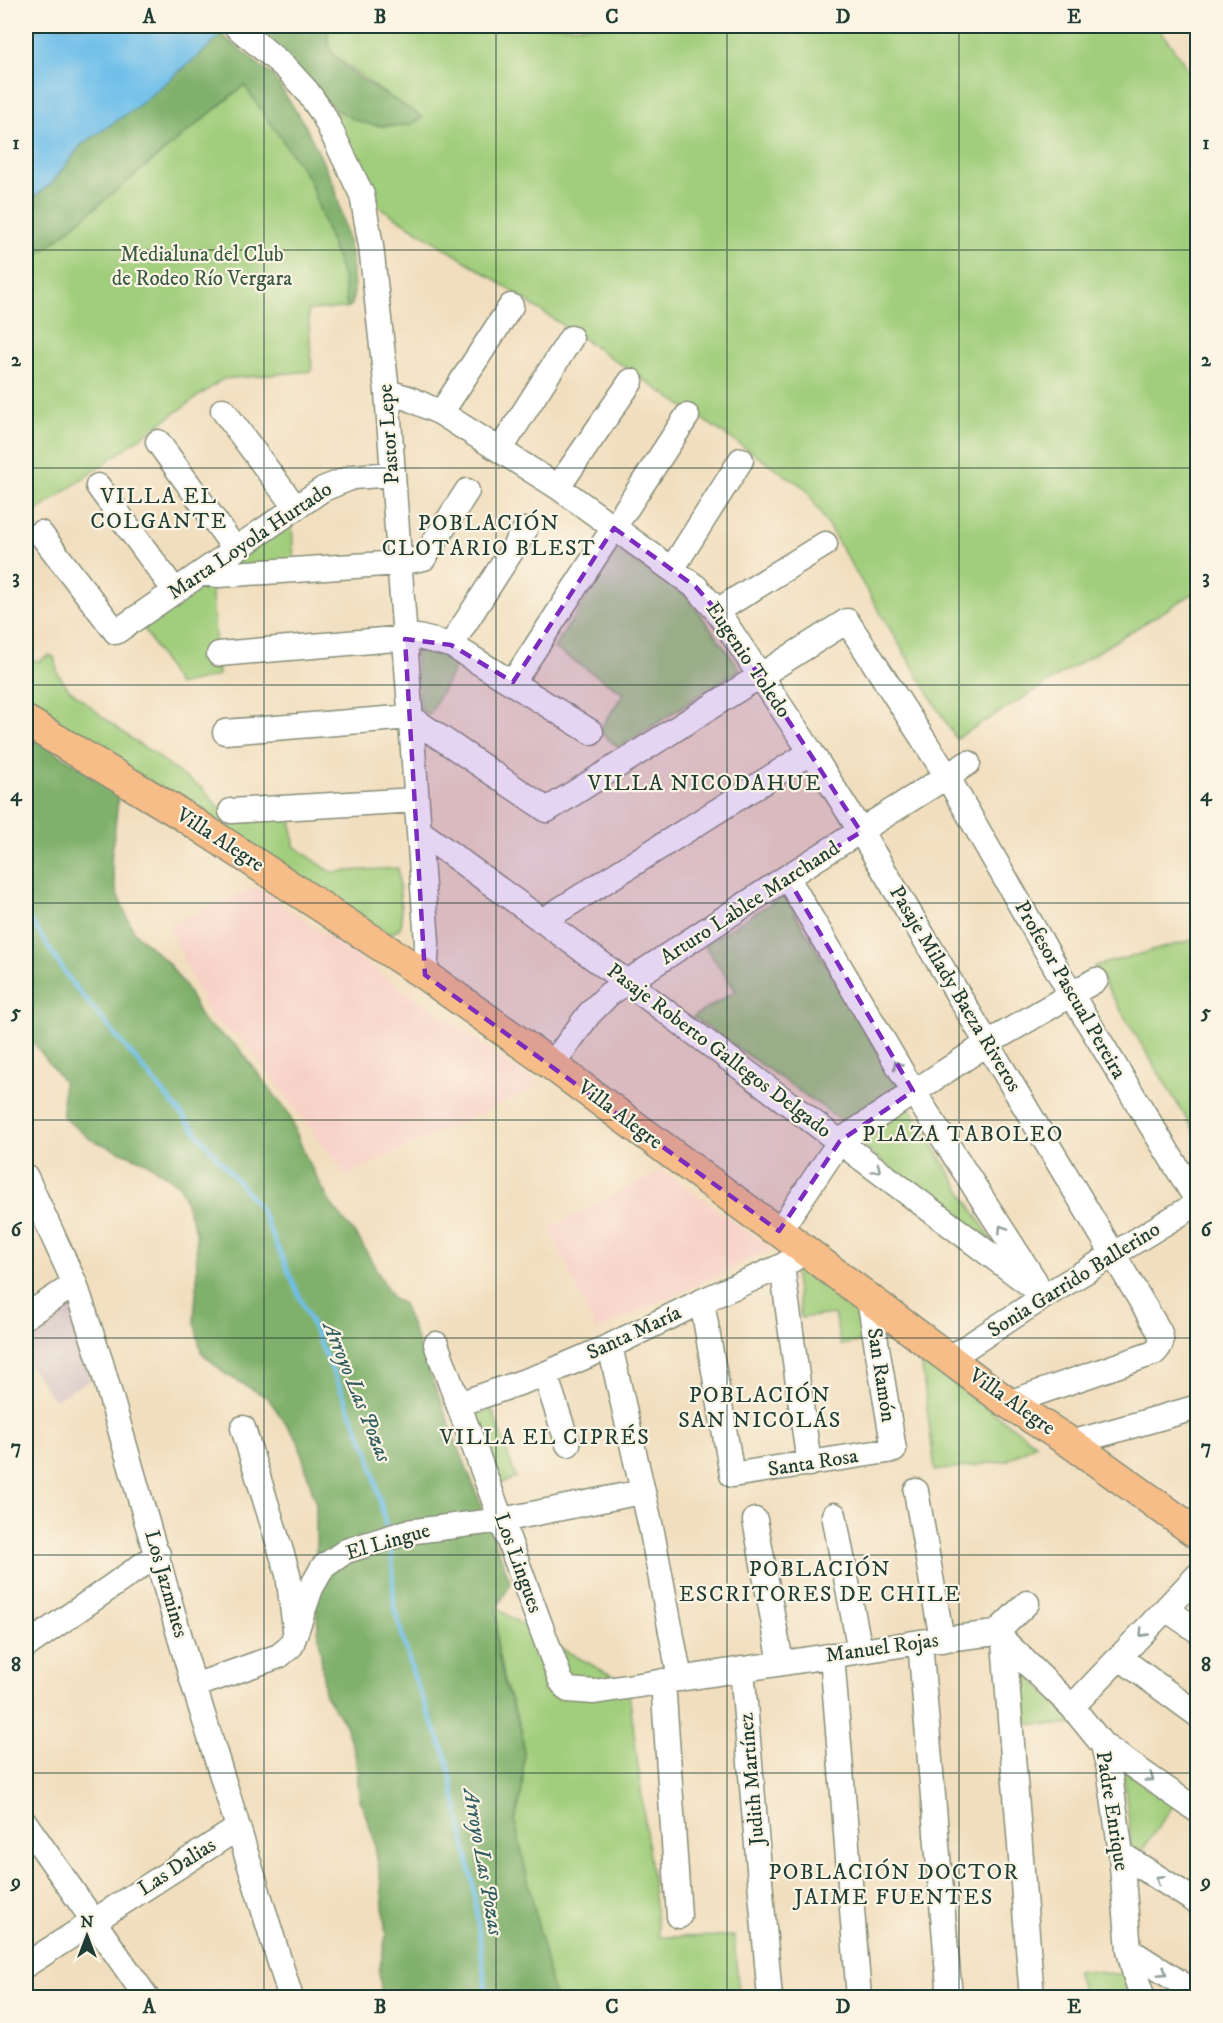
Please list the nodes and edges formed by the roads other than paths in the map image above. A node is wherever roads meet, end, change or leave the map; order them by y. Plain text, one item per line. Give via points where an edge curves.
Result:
1 (244, 32) edge
2 (511, 306) dead end
3 (571, 338) dead end
4 (631, 381) dead end
5 (387, 392) junction
6 (223, 410) dead end
7 (441, 412) junction
8 (687, 416) dead end
9 (158, 442) dead end
10 (500, 450) junction
11 (741, 460) dead end
12 (393, 474) junction
13 (98, 486) dead end
14 (558, 487) junction
15 (467, 490) dead end
16 (296, 507) junction
17 (614, 528) junction
18 (525, 530) dead end
19 (40, 532) dead end
20 (825, 544) dead end
21 (235, 549) junction
22 (399, 563) junction
23 (672, 569) junction
24 (201, 573) junction
25 (175, 591) junction
26 (717, 610) junction
27 (405, 639) junction
28 (451, 645) junction
29 (219, 654) dead end
30 (759, 675) junction
31 (513, 682) junction
32 (410, 717) junction
33 (26, 722) edge
34 (225, 732) dead end
35 (591, 732) dead end
36 (811, 752) junction
37 (968, 763) dead end
38 (946, 776) junction
39 (416, 800) junction
40 (231, 811) dead end
41 (419, 831) junction
42 (861, 832) junction
43 (787, 877) junction
44 (542, 921) junction
45 (425, 975) junction
46 (1096, 980) dead end
47 (628, 983) junction
48 (1071, 994) junction
49 (988, 1043) junction
50 (552, 1065) junction
51 (913, 1091) junction
52 (840, 1141) junction
53 (26, 1177) edge
54 (1197, 1202) edge
55 (779, 1231) junction
56 (1114, 1254) junction
57 (793, 1259) junction
58 (75, 1284) junction
59 (1045, 1296) junction
60 (869, 1299) junction
61 (702, 1301) junction
62 (26, 1316) edge
63 (435, 1344) dead end
64 (610, 1346) junction
65 (950, 1358) junction
66 (545, 1374) junction
67 (1008, 1403) junction
68 (459, 1404) junction
69 (1197, 1407) edge
70 (243, 1428) dead end
71 (1071, 1443) junction
72 (568, 1444) dead end
73 (894, 1450) joint
74 (810, 1464) junction
75 (916, 1491) dead end
76 (641, 1492) junction
77 (834, 1515) dead end
78 (502, 1520) junction
79 (755, 1520) dead end
80 (1197, 1534) edge
81 (158, 1554) junction
82 (1197, 1575) edge
83 (1027, 1603) dead end
84 (1166, 1609) junction
85 (295, 1631) junction
86 (1197, 1631) edge
87 (1000, 1638) junction
88 (931, 1641) junction
89 (26, 1646) edge
90 (860, 1651) junction
91 (832, 1655) junction
92 (1119, 1657) junction
93 (781, 1663) junction
94 (742, 1669) junction
95 (672, 1680) junction
96 (194, 1686) junction
97 (1072, 1707) junction
98 (1197, 1714) edge
99 (1103, 1745) junction
100 (1197, 1811) edge
101 (26, 1824) edge
102 (238, 1828) junction
103 (1121, 1854) junction
104 (1197, 1903) edge
105 (679, 1916) dead end
106 (93, 1922) junction
107 (1129, 1950) junction
108 (26, 1965) edge
109 (1197, 1994) edge
110 (147, 1998) edge
111 (291, 1998) edge
112 (770, 1998) edge
113 (859, 1998) edge
114 (950, 1998) edge
115 (1032, 1998) edge
116 (1143, 1998) edge

1 - 5 street, Pastor Lepe via 307,91 323,114 362,195 372,246
2 - 7 street
3 - 10 street
4 - 14 street
5 - 7 street, Eugenio Toledo
5 - 12 street, Pastor Lepe
6 - 16 street
7 - 10 street, Eugenio Toledo
8 - 17 street
9 - 21 street
10 - 14 street, Eugenio Toledo
11 - 23 street
12 - 16 street, Marta Loyola Hurtado via 337,482
12 - 22 street, Pastor Lepe
13 - 25 street
14 - 17 street, Eugenio Toledo
15 - 22 street via 424,558
16 - 21 street, Marta Loyola Hurtado
17 - 23 street, Eugenio Toledo
17 - 31 street
18 - 28 street
19 - 25 street, Marta Loyola Hurtado via 116,632
20 - 26 street
21 - 24 street, Marta Loyola Hurtado
22 - 24 street
22 - 27 street, Pastor Lepe
23 - 26 street, Eugenio Toledo
24 - 25 street, Marta Loyola Hurtado
26 - 30 street, Eugenio Toledo
27 - 28 street via 418,637
27 - 29 street
27 - 32 street, Pastor Lepe
28 - 31 street
30 - 32 street via 547,810
30 - 36 street, Eugenio Toledo
30 - 38 street, Profesor Pascual Pereira via 847,621
31 - 35 street
32 - 34 street
32 - 39 street, Pastor Lepe
33 - 45 main road, Villa Alegre via 182,814
36 - 42 street, Eugenio Toledo
36 - 44 street
37 - 38 street, Arturo Lablee Marchand
38 - 42 street, Arturo Lablee Marchand
38 - 48 street, Profesor Pascual Pereira
39 - 40 street
39 - 41 street, Pastor Lepe
41 - 44 street, Pasaje Roberto Gallegos Delgado
41 - 45 street, Pastor Lepe via 427,942
42 - 43 street, Arturo Lablee Marchand
42 - 49 street, Pasaje Milady Baeza Riveros
43 - 47 street, Arturo Lablee Marchand
51 -> 43 street
44 - 47 street, Pasaje Roberto Gallegos Delgado
45 - 50 main road, Villa Alegre
46 - 48 street
47 - 50 street, Arturo Lablee Marchand via 609,994 589,1014
47 - 52 street, Pasaje Roberto Gallegos Delgado
48 - 49 street
48 - 54 street, Profesor Pascual Pereira
49 - 51 street
49 - 56 street, Pasaje Milady Baeza Riveros
50 - 55 main road, Villa Alegre
51 - 52 street
59 -> 51 street
52 - 55 street
52 -> 59 street, Pasaje Roberto Gallegos Delgado
53 - 58 street, Los Jazmines
54 - 56 street, Sonia Garrido Ballerino
55 - 57 main road, Villa Alegre
56 - 59 street, Sonia Garrido Ballerino
56 - 67 street, Pasaje Milady Baeza Riveros via 1160,1331 1161,1346 1154,1353
57 - 60 main road, Villa Alegre
57 - 61 street, Santa María
57 - 74 street
58 - 62 street
58 - 81 street, Los Jazmines
59 - 65 street, Sonia Garrido Ballerino
60 - 65 main road, Villa Alegre
60 - 73 street, San Ramón
61 - 64 street, Santa María
61 - 74 street, Santa Rosa via 732,1475
63 - 68 street, Los Lingues
64 - 66 street, Santa María
64 - 76 street
65 - 67 main road, Villa Alegre
66 - 68 street, Santa María
66 - 72 street
67 - 71 main road, Villa Alegre
68 - 78 street, Los Lingues
69 - 71 street
70 - 85 street via 288,1574
71 - 80 main road, Villa Alegre
73 - 74 street, Santa Rosa
75 - 88 street
76 - 78 street, El Lingue
76 - 95 street via 652,1532
77 - 90 street
78 - 85 street, El Lingue via 407,1532 346,1551 323,1567
78 - 95 street, Los Lingues via 561,1681 568,1690 594,1692
79 - 93 street
81 - 89 street
81 - 96 street, Los Jazmines
82 - 84 street
83 - 87 street
84 - 86 street
84 -> 92 street
85 - 96 street, El Lingue via 291,1646 279,1656
87 - 88 street, Manuel Rojas
87 - 97 street
87 - 115 street
88 - 90 street, Manuel Rojas
88 - 114 street
90 - 91 street, Manuel Rojas
91 - 93 street, Manuel Rojas
91 - 113 street
92 - 97 street
92 - 98 street
93 - 94 street, Manuel Rojas
94 - 95 street, Manuel Rojas
94 - 112 street, Judith Martínez
95 - 105 street
96 - 102 street, Los Jazmines
97 - 99 street, Padre Enrique
99 -> 100 street
99 - 103 street, Padre Enrique
101 - 106 street
102 - 106 street, Las Dalias
102 - 111 street, Los Jazmines
104 -> 103 street
103 - 107 street, Padre Enrique
106 - 108 street, Las Dalias
106 - 110 street
107 -> 109 street
107 - 116 street, Padre Enrique

